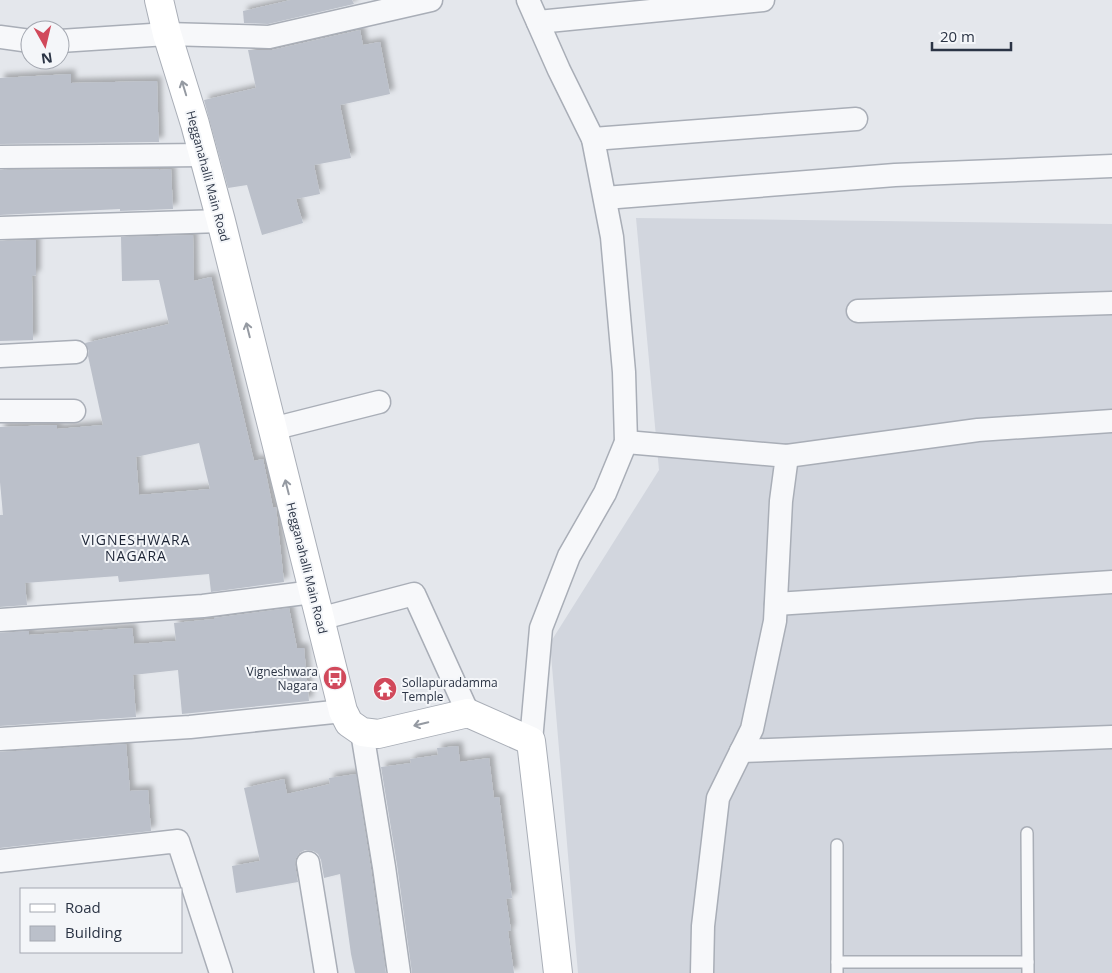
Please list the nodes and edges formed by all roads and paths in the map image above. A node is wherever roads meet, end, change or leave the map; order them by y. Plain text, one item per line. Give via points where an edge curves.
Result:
1 (159, 0) edge
2 (431, 0) edge
3 (528, 0) edge
4 (763, 0) edge
5 (538, 22) junction
6 (167, 34) junction
7 (0, 37) edge
8 (20, 40) edge
9 (70, 40) edge
10 (856, 119) dead end
11 (593, 139) junction
12 (204, 155) junction
13 (0, 158) edge
14 (1112, 166) edge
15 (604, 198) junction
16 (221, 221) junction
17 (0, 228) edge
18 (1112, 303) edge
19 (858, 312) dead end
20 (76, 352) dead end
21 (0, 356) edge
22 (379, 402) dead end
23 (0, 410) edge
24 (74, 411) dead end
25 (1112, 420) edge
26 (272, 428) junction
27 (626, 442) junction
28 (787, 456) junction
29 (1112, 582) edge
30 (313, 592) junction
31 (776, 604) junction
32 (320, 619) junction
33 (0, 620) edge
34 (343, 711) junction
35 (468, 713) junction
36 (362, 732) junction
37 (1112, 737) edge
38 (0, 739) edge
39 (531, 741) junction
40 (741, 751) junction
41 (1027, 833) dead end
42 (837, 845) dead end
43 (0, 860) edge
44 (308, 864) dead end
45 (837, 967) edge
46 (1028, 967) edge
47 (221, 973) edge
48 (326, 973) edge
49 (399, 973) edge
50 (558, 973) edge
51 (702, 973) edge

1 - 6 main road, Hegganahalli Main Road
2 - 6 street via 269,37
3 - 5 street
4 - 5 street
5 - 11 street
6 - 9 street
12 -> 6 main road, Hegganahalli Main Road
7 - 8 street
10 - 11 street
11 - 15 street
12 - 13 street
12 - 16 main road, Hegganahalli Main Road
14 - 15 street via 895,175
15 - 27 street via 612,237 624,372
16 - 17 street
26 -> 16 main road, Hegganahalli Main Road
18 - 19 street
20 - 21 street
22 - 26 street
23 - 24 street
25 - 28 street via 978,430
30 -> 26 main road, Hegganahalli Main Road
27 - 28 street
27 - 39 street via 604,493 569,556 540,628
28 - 31 street via 781,501
29 - 31 street
30 - 32 main road, Hegganahalli Main Road
30 - 33 street via 203,606
31 - 40 street via 752,728
32 - 34 main road, Hegganahalli Main Road
32 - 35 street via 414,594
34 - 36 main road, Hegganahalli Main Road via 349,723
34 - 38 street via 190,727
35 -> 36 main road via 378,734
35 - 39 main road
36 - 49 street
37 - 40 street
39 - 50 main road
40 - 51 street via 718,798 703,926
41 - 46 lane
42 - 45 lane
43 - 47 street via 178,841
44 - 48 street
45 - 46 lane

